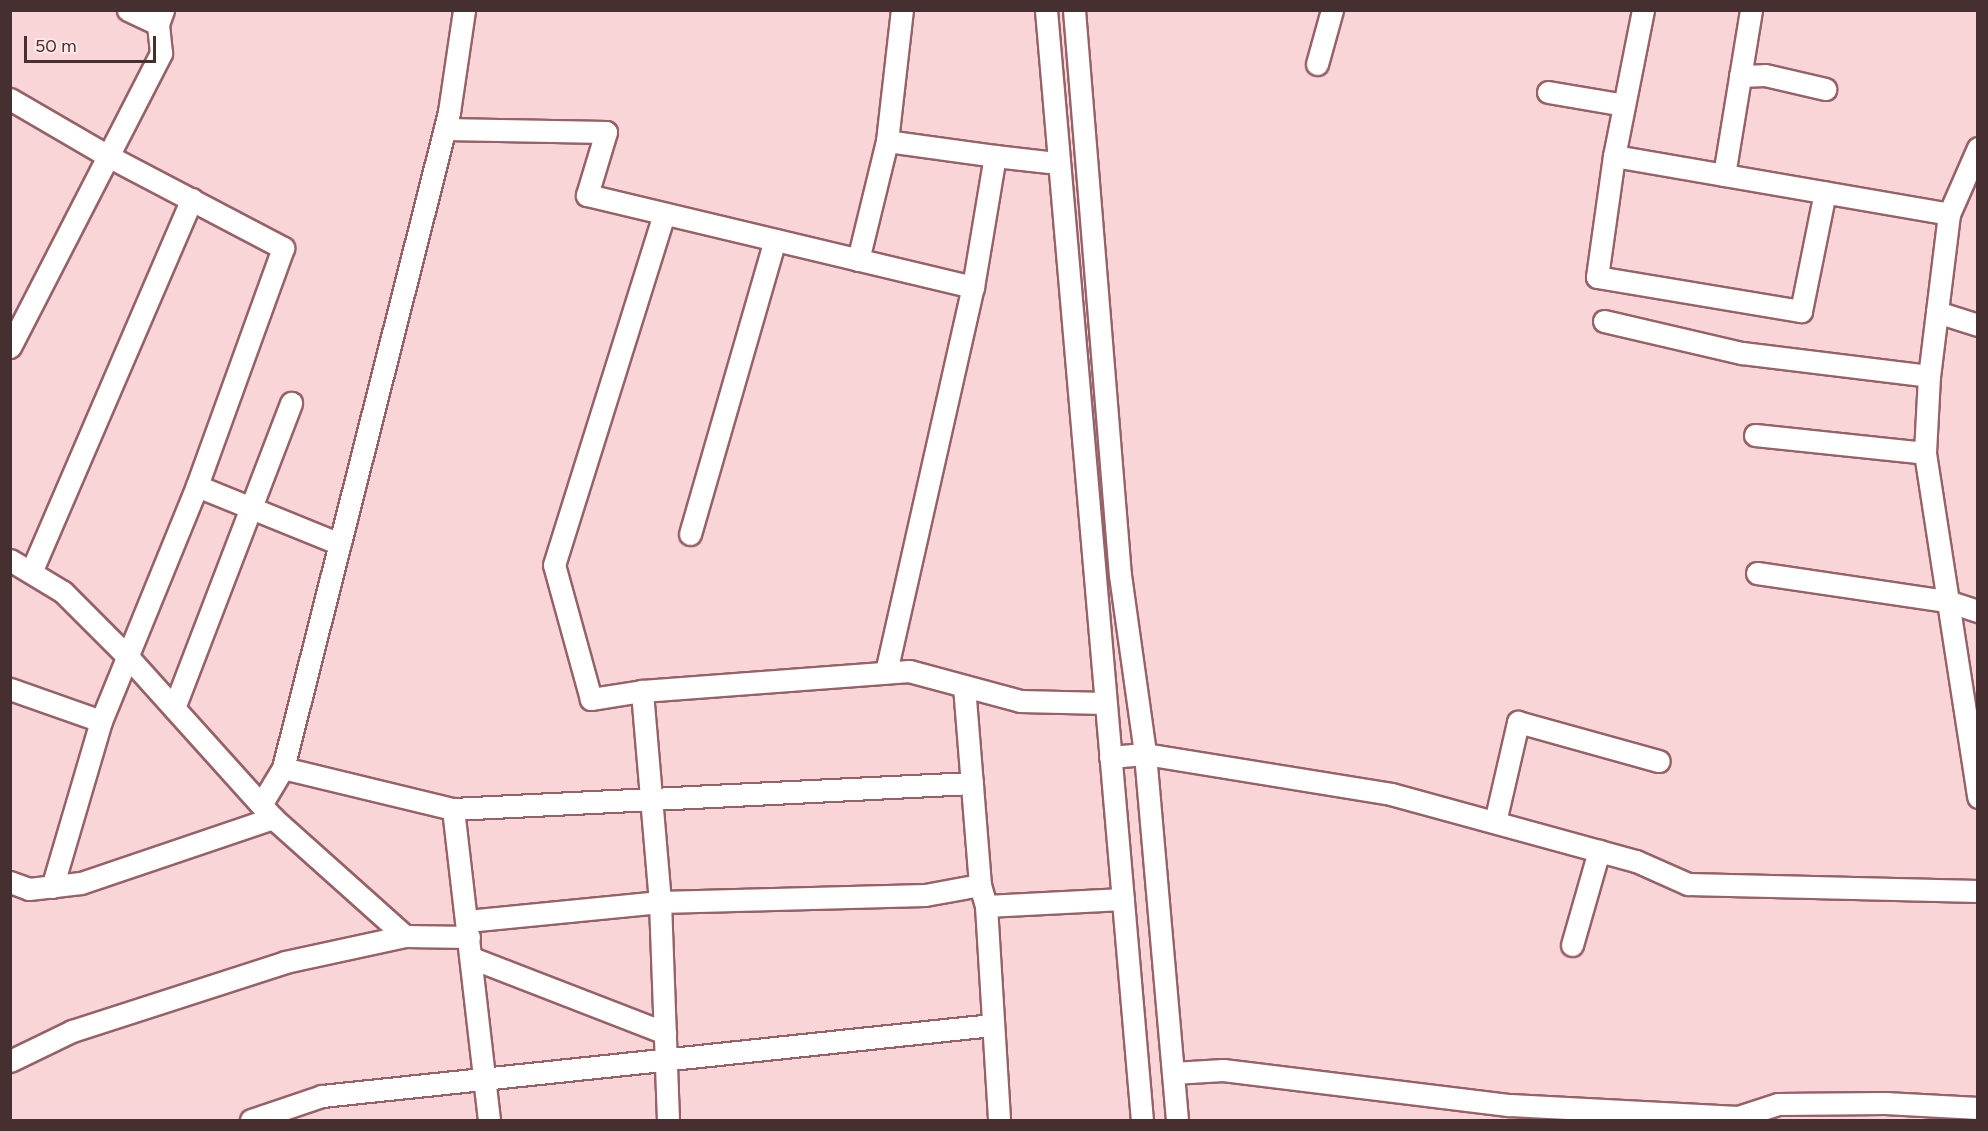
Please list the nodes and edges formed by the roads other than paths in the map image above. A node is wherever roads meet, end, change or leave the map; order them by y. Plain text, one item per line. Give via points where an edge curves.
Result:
1 (128, 10) edge
2 (464, 10) edge
3 (902, 10) edge
4 (1046, 10) edge
5 (1074, 10) edge
6 (1332, 10) edge
7 (1643, 10) edge
8 (1751, 10) edge
9 (160, 17) edge
10 (1317, 64) dead end
11 (1740, 76) junction
12 (1825, 89) dead end
13 (1548, 92) dead end
14 (10, 99) edge
15 (1624, 105) junction
16 (445, 129) junction
17 (887, 141) junction
18 (1977, 148) edge
19 (108, 156) junction
20 (995, 156) junction
21 (1614, 156) junction
22 (1056, 163) junction
23 (1724, 175) junction
24 (1825, 192) junction
25 (192, 199) junction
26 (663, 214) junction
27 (1949, 214) junction
28 (775, 240) junction
29 (858, 260) junction
30 (973, 287) junction
31 (1937, 312) junction
32 (1604, 321) dead end
33 (1977, 325) edge
34 (10, 347) edge
35 (1929, 376) junction
36 (291, 403) dead end
37 (1755, 435) dead end
38 (1925, 453) junction
39 (197, 486) junction
40 (252, 509) junction
41 (690, 534) dead end
42 (340, 544) junction
43 (10, 560) edge
44 (33, 570) junction
45 (1757, 573) dead end
46 (1947, 601) junction
47 (1977, 611) edge
48 (128, 657) junction
49 (886, 672) junction
50 (964, 686) junction
51 (10, 689) edge
52 (642, 691) junction
53 (1106, 703) junction
54 (174, 708) junction
55 (101, 721) junction
56 (1145, 754) junction
57 (1110, 757) junction
58 (1659, 761) dead end
59 (283, 768) junction
60 (972, 783) junction
61 (651, 797) junction
62 (1977, 797) edge
63 (453, 809) junction
64 (267, 810) junction
65 (1495, 822) junction
66 (1599, 851) junction
67 (10, 882) edge
68 (980, 885) junction
69 (52, 887) junction
70 (1977, 891) edge
71 (1123, 899) junction
72 (660, 902) junction
73 (986, 906) junction
74 (405, 936) junction
75 (469, 939) junction
76 (1572, 945) dead end
77 (992, 1024) junction
78 (665, 1033) junction
79 (665, 1059) junction
80 (10, 1061) edge
81 (1173, 1073) junction
82 (485, 1078) junction
83 (1977, 1108) edge
84 (1740, 1119) edge
85 (250, 1120) edge
86 (489, 1120) edge
87 (668, 1120) edge
88 (999, 1120) edge
89 (1142, 1120) edge
90 (1177, 1120) edge

1 - 9 street
2 - 16 street
3 - 17 street
4 - 22 street
5 - 56 street via 1120,575
6 - 10 street
7 - 15 street
8 - 11 street
9 - 19 street via 160,53
11 - 12 street via 1765,75
11 - 23 street
13 - 15 street
14 - 19 street
15 - 21 street
16 - 26 street via 606,132 587,195
16 - 42 street
17 - 20 street
17 - 29 street
18 - 27 street
19 - 25 street
19 - 34 street
20 - 22 street
20 - 30 street
21 - 23 street
21 - 24 street via 1597,277 1802,311
22 - 53 street
23 - 24 street
24 - 27 street
25 - 39 street via 283,248
25 - 44 street
26 - 28 street
26 - 52 street via 554,565 591,699
27 - 31 street
28 - 29 street
28 - 41 street
29 - 30 street
30 - 49 street
31 - 33 street
31 - 35 street
32 - 35 street via 1742,353
35 - 38 street
36 - 40 street
37 - 38 street
38 - 46 street
39 - 40 street
39 - 48 street
40 - 42 street
40 - 54 street
42 - 59 street
43 - 44 street
44 - 48 street via 63,592
45 - 46 street
46 - 47 street
46 - 62 street
48 - 54 street
48 - 55 street
49 - 50 street via 909,670
49 - 52 street
50 - 53 street via 1020,701
50 - 60 street
51 - 55 street
52 - 61 street
53 - 57 street
54 - 64 street
55 - 69 street
56 - 57 street
56 - 65 street via 1391,794
56 - 81 street
57 - 71 street
58 - 65 street via 1518,722
59 - 63 street
59 - 64 street
60 - 61 street
60 - 68 street
61 - 63 street
61 - 72 street
63 - 75 street
64 - 69 street via 81,883
64 - 74 street
65 - 66 street
66 - 70 street via 1636,861 1688,884
66 - 76 street
67 - 69 street via 29,889
68 - 72 street via 925,895
68 - 73 street
71 - 73 street
71 - 89 street
72 - 75 street
72 - 78 street
73 - 77 street
74 - 75 street
74 - 80 street via 285,962 72,1031
75 - 78 street
75 - 82 street
77 - 79 street
77 - 88 street
78 - 79 street
79 - 82 street
79 - 87 street
81 - 84 street via 1223,1070 1509,1105
81 - 90 street
82 - 85 street via 321,1096
82 - 86 street
83 - 84 street via 1885,1103 1778,1104

